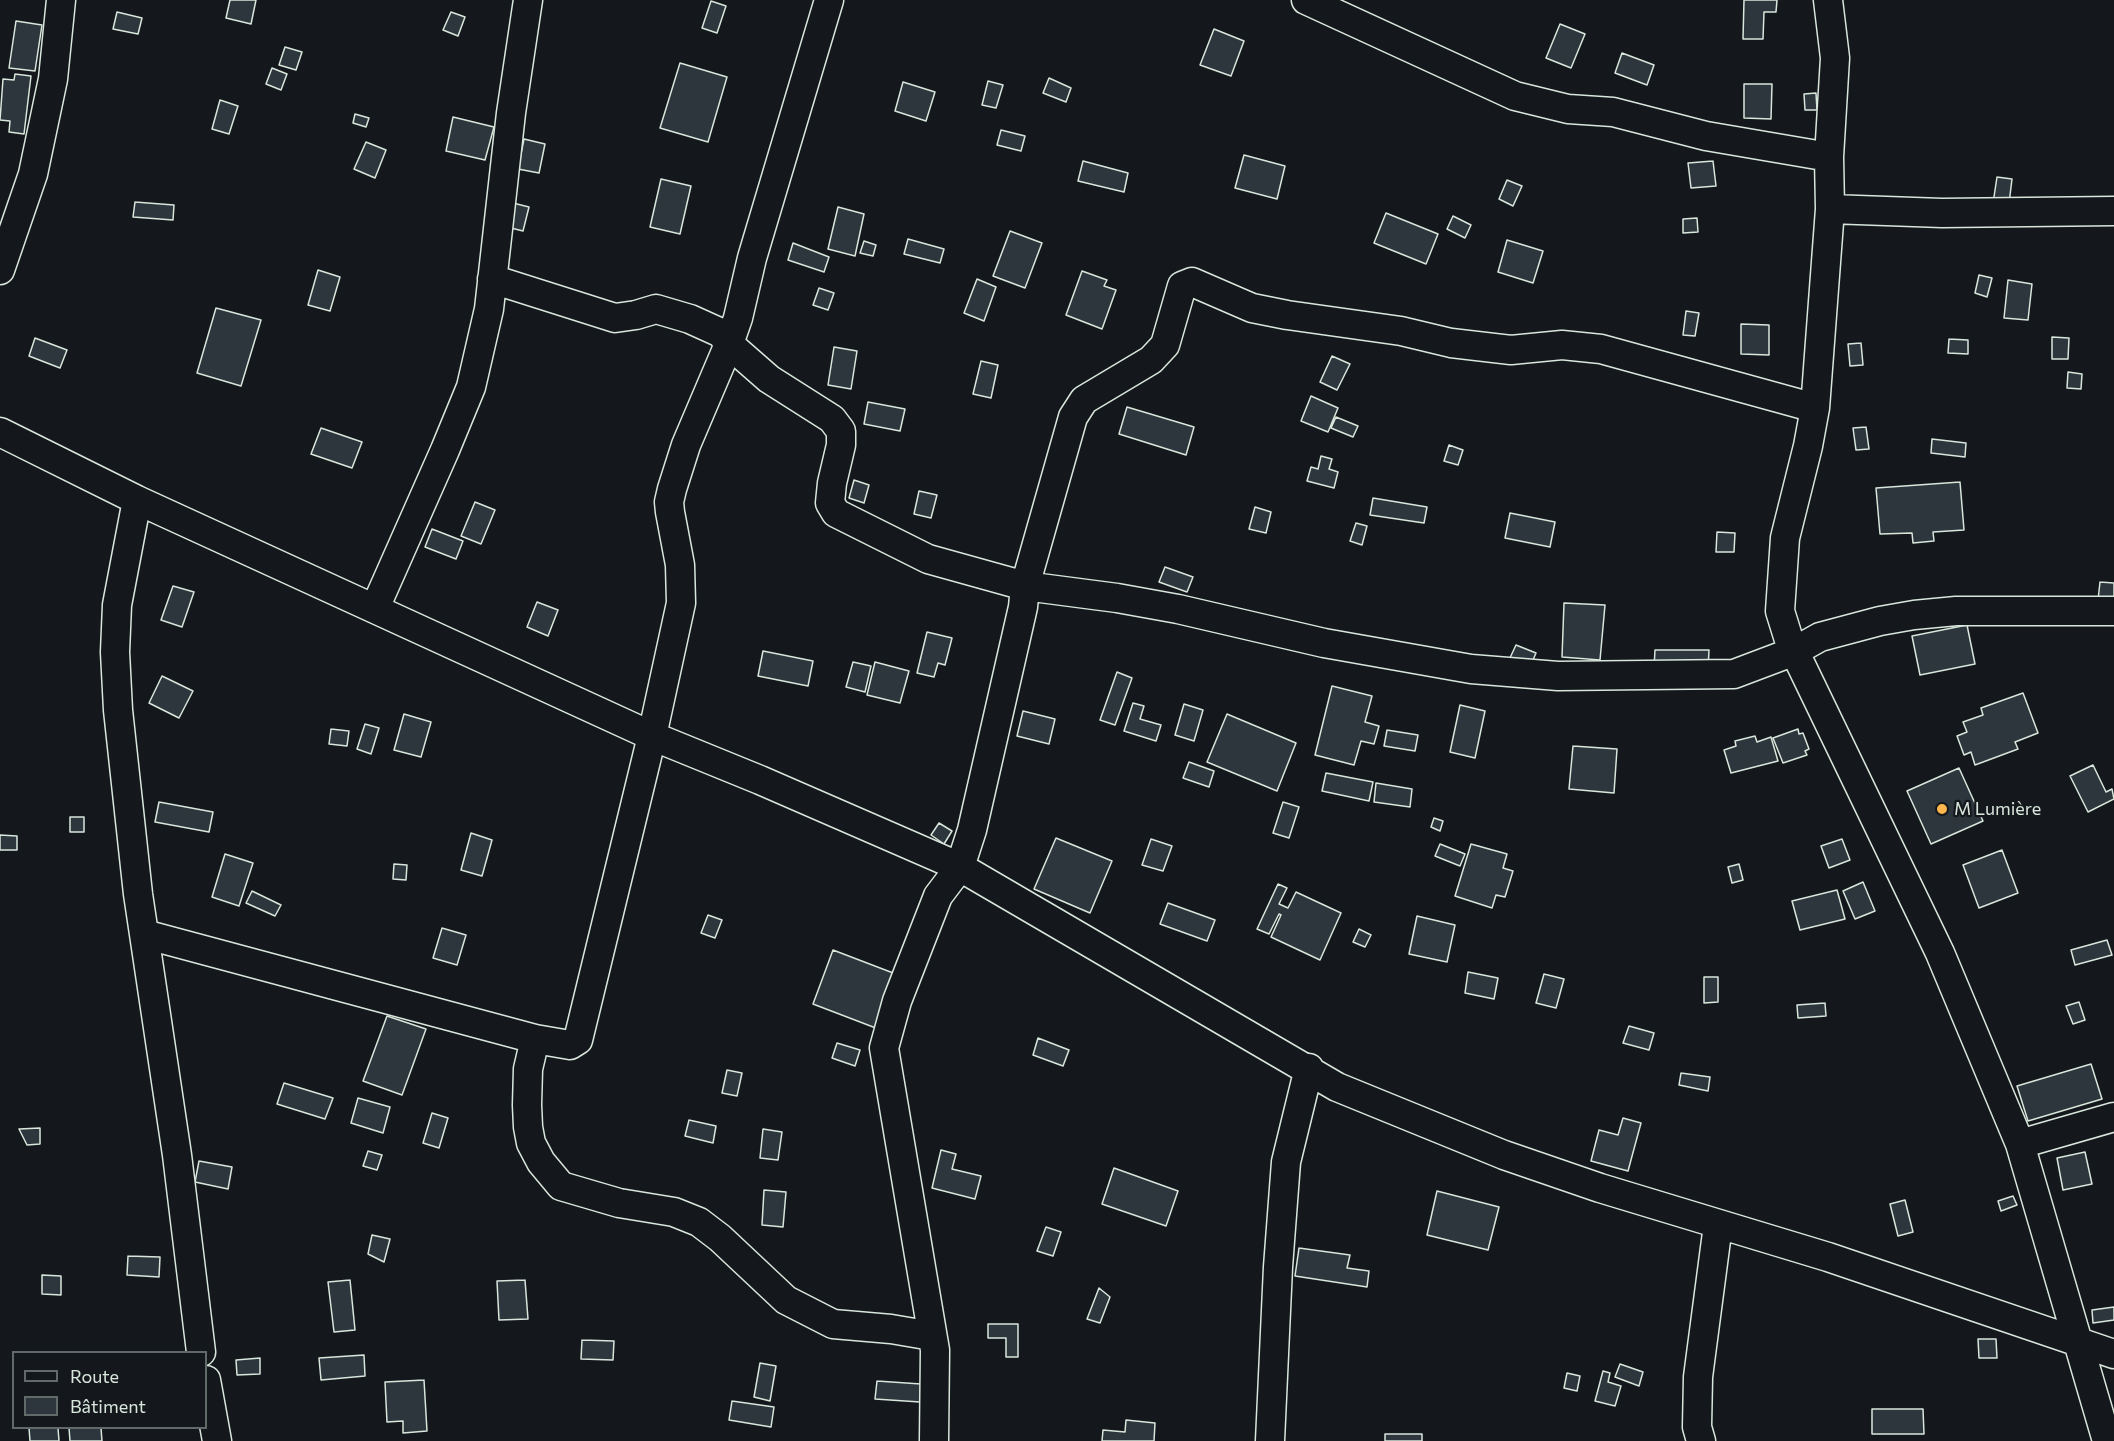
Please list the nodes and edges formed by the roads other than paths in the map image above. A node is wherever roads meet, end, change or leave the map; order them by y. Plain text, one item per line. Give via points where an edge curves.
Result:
1 (61, 0) edge
2 (528, 0) edge
3 (829, 0) edge
4 (1306, 0) edge
5 (1828, 0) edge
6 (1830, 157) junction
7 (1830, 209) junction
8 (2114, 211) edge
9 (0, 270) edge
10 (492, 279) junction
11 (729, 344) junction
12 (1815, 408) junction
13 (0, 432) edge
14 (137, 500) junction
15 (1025, 586) junction
16 (375, 609) junction
17 (2114, 611) edge
18 (1795, 651) junction
19 (652, 736) junction
20 (960, 867) junction
21 (144, 934) junction
22 (535, 1039) junction
23 (1309, 1068) junction
24 (2114, 1117) edge
25 (2020, 1144) junction
26 (1718, 1225) junction
27 (932, 1336) junction
28 (2077, 1340) junction
29 (201, 1351) edge
30 (2114, 1354) edge
31 (207, 1386) edge
32 (217, 1441) edge
33 (934, 1441) edge
34 (1270, 1441) edge
35 (1701, 1441) edge
36 (2107, 1441) edge

1 - 9 street via 53,79 33,174
2 - 10 street via 510,113
3 - 11 street
4 - 6 street via 1515,96
5 - 6 street via 1835,58
6 - 7 street
7 - 8 street via 1942,213
7 - 12 street
10 - 11 street via 615,318 656,309 721,333
10 - 16 street via 471,387
11 - 15 street via 769,379 832,419 841,431 830,503 836,513 928,560
11 - 19 street via 686,445 669,502 680,565 681,603
12 - 15 street via 1601,349 1562,345 1511,350 1451,343 1401,331 1252,308 1192,282 1182,285 1165,345 1150,360 1084,400 1073,417
12 - 18 street via 1785,538 1781,580 1780,611
13 - 14 street
14 - 16 street
14 - 21 street via 117,605 115,652
15 - 18 street via 1178,609 1324,643 1471,669 1547,675 1734,674
15 - 20 street via 989,757
16 - 19 street
17 - 18 street via 1956,611 1914,615 1820,638
18 - 25 street via 1940,953
19 - 20 street
19 - 22 street via 578,1040 570,1045
20 - 23 street
20 - 27 street via 938,896 897,1001 884,1047
21 - 22 street
21 - 29 street
22 - 27 street via 528,1069 528,1127 541,1162 561,1186 619,1203 674,1212 699,1222 786,1300 833,1324
23 - 26 street via 1338,1087 1504,1155
23 - 34 street via 1286,1162
24 - 25 street
25 - 28 street
26 - 28 street via 1828,1257
26 - 35 street via 1698,1377
27 - 33 street
28 - 30 street
28 - 36 street
31 - 32 street

